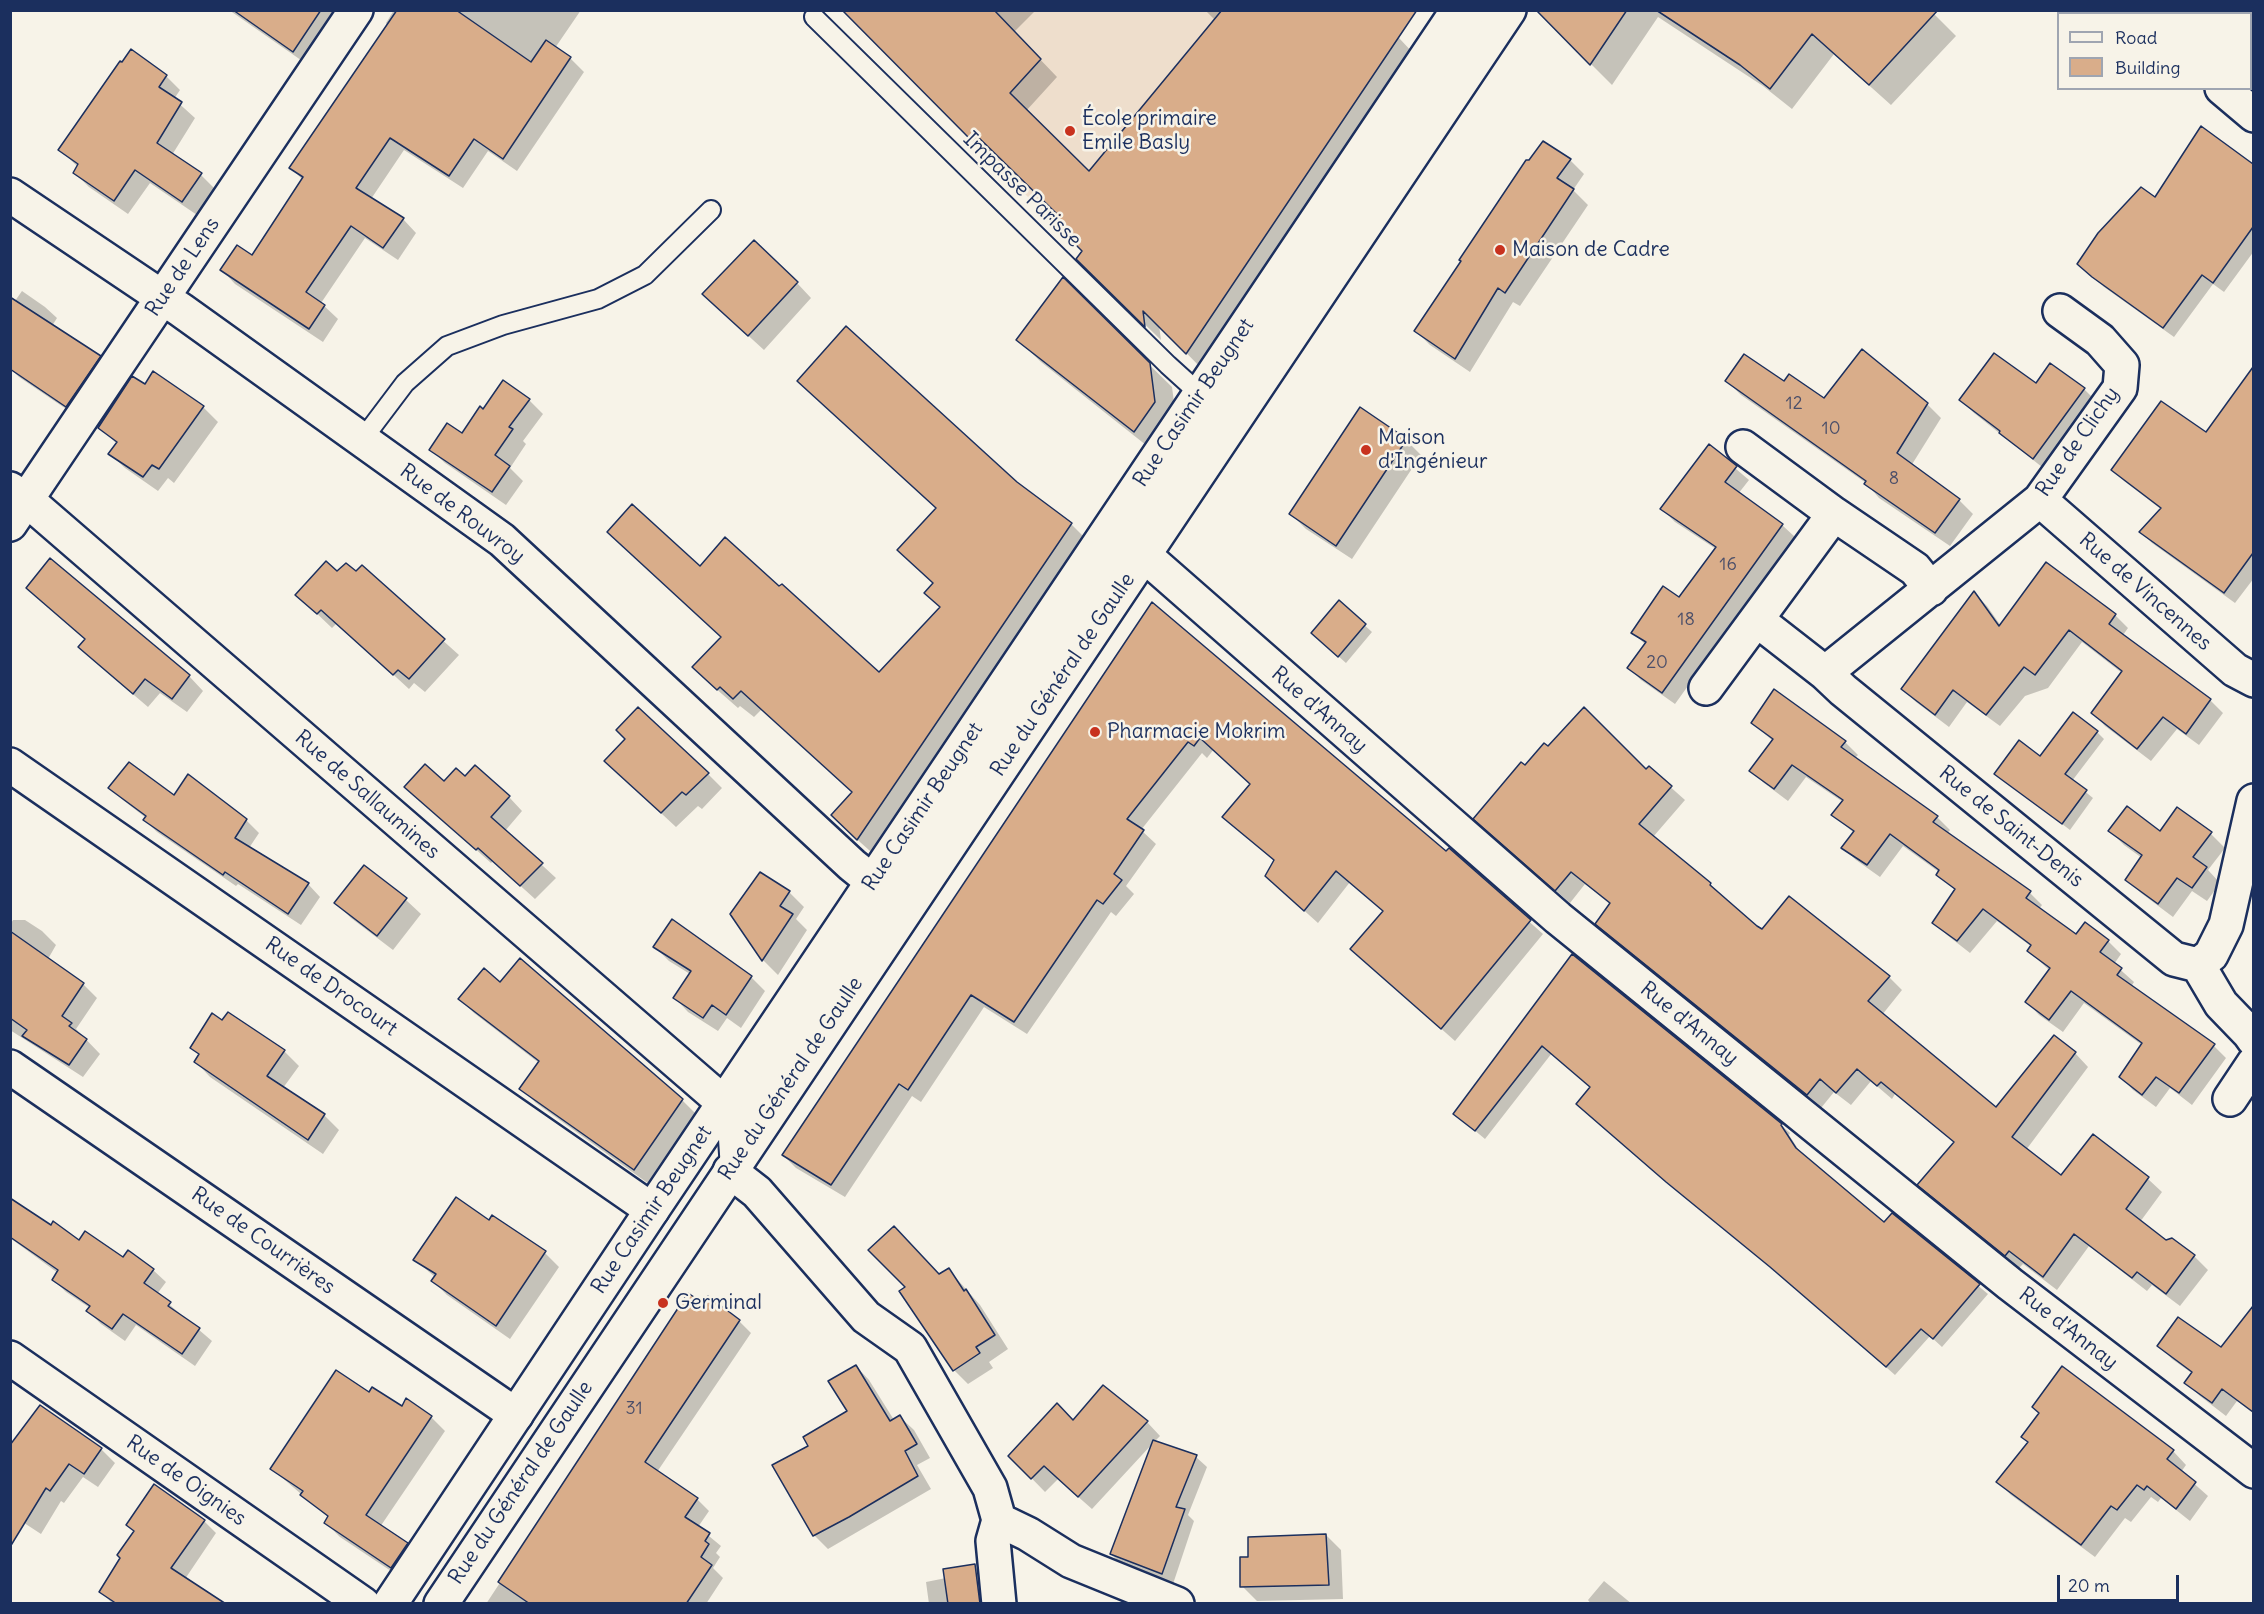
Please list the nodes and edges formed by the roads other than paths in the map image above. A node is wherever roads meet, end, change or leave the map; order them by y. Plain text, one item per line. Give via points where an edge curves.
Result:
1 (357, 10) edge
2 (1458, 10) edge
3 (1482, 10) edge
4 (1509, 10) edge
5 (814, 17) dead end
6 (2224, 90) edge
7 (2253, 115) edge
8 (10, 195) edge
9 (711, 210) dead end
10 (163, 298) junction
11 (2060, 311) dead end
12 (1200, 394) junction
13 (362, 440) junction
14 (1743, 447) dead end
15 (2040, 500) junction
16 (16, 504) edge
17 (1834, 514) junction
18 (1144, 555) junction
19 (1931, 589) junction
20 (1757, 620) junction
21 (1825, 672) junction
22 (2253, 681) edge
23 (1706, 688) dead end
24 (10, 765) edge
25 (2253, 801) edge
26 (873, 882) junction
27 (2198, 965) junction
28 (2253, 1040) edge
29 (2253, 1063) edge
30 (10, 1066) edge
31 (2230, 1099) dead end
32 (724, 1103) junction
33 (730, 1171) junction
34 (652, 1210) junction
35 (10, 1358) edge
36 (516, 1415) junction
37 (2253, 1471) edge
38 (999, 1520) junction
39 (363, 1604) edge
40 (390, 1604) edge
41 (441, 1604) edge
42 (999, 1604) edge
43 (1177, 1604) edge

1 - 10 street, Rue de Lens
2 - 12 street, Rue Casimir Beugnet
3 - 33 lane via 728,1139
4 - 18 street, Rue Casimir Beugnet
5 - 12 lane, Impasse Parisse
6 - 7 street
8 - 10 street, Rue de Rouvroy
9 - 13 lane via 645,275 598,298 503,325 447,346 405,383
10 - 13 street, Rue de Rouvroy
10 - 16 street, Rue de Lens
11 - 15 street, Rue de Clichy via 2100,340 2122,365 2120,388
12 - 26 street, Rue Casimir Beugnet
13 - 26 street, Rue de Rouvroy via 502,540
14 - 17 street
15 - 19 street, Rue de Clichy
15 - 22 street, Rue de Vincennes via 2235,670
16 - 32 street, Rue de Sallaumines
17 - 19 street via 1915,569
17 - 20 street
18 - 33 street, Rue du Général de Gaulle
18 - 37 street, Rue d'Annay via 1558,918 2010,1284
19 - 21 street, Rue de Clichy
20 - 21 street, Rue de Saint-Denis
20 - 23 street
21 - 27 street, Rue de Saint-Denis via 2174,959
24 - 34 street, Rue de Drocourt
25 - 27 street via 2226,925 2211,955
26 - 32 street, Rue Casimir Beugnet
27 - 28 street via 2221,1004
29 - 31 street
30 - 36 street, Rue de Courrières
32 - 34 street, Rue Casimir Beugnet
33 - 38 street via 757,1192 866,1317 910,1348 990,1488
33 - 41 street, Rue du Général de Gaulle
34 - 36 street, Rue Casimir Beugnet
35 - 39 street, Rue de Oignies
36 - 40 street, Rue Casimir Beugnet
38 - 42 street via 993,1541
38 - 43 street via 1071,1561

